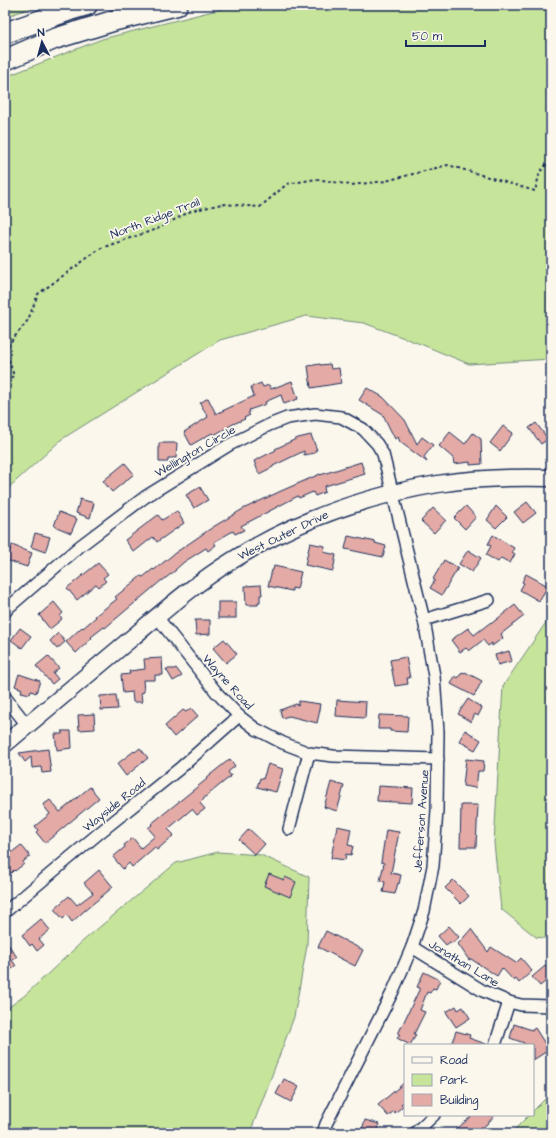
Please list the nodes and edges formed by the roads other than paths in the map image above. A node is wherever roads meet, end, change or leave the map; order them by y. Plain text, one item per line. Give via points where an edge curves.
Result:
1 (88, 5) edge
2 (176, 5) edge
3 (5, 33) edge
4 (5, 60) edge
5 (551, 478) edge
6 (393, 493) junction
7 (489, 600) dead end
8 (5, 612) edge
9 (157, 617) junction
10 (424, 620) junction
11 (5, 697) edge
12 (239, 716) junction
13 (27, 725) junction
14 (5, 744) edge
15 (309, 753) junction
16 (438, 759) junction
17 (289, 828) dead end
18 (5, 912) edge
19 (412, 947) junction
20 (509, 1002) junction
21 (551, 1006) edge
22 (495, 1044) edge
23 (433, 1116) edge
24 (323, 1133) edge
25 (415, 1133) edge

1 - 3 highway
2 - 4 highway via 54,39
5 - 6 street, West Outer Drive via 476,480
6 - 8 street, Wellington Circle via 383,454 364,428 341,417 315,414 287,418 229,445 145,497 80,546
6 - 9 street, West Outer Drive via 336,509 268,540 232,560
6 - 10 street, Jefferson Avenue
7 - 10 street
9 - 12 street, Wayne Road
9 - 13 street, West Outer Drive
10 - 16 street, Jefferson Avenue via 436,695
11 - 13 street
12 - 15 street, Wayne Road via 282,743
12 - 18 street, Wayside Road via 179,769
13 - 14 street, West Outer Drive
15 - 16 street, Wayne Road
15 - 17 street
16 - 19 street, Jefferson Avenue via 433,866 424,911
19 - 20 street, Jonathan Lane via 483,991
19 - 24 street, Jefferson Avenue
20 - 21 street, Jonathan Lane
20 - 22 street
23 - 25 street

